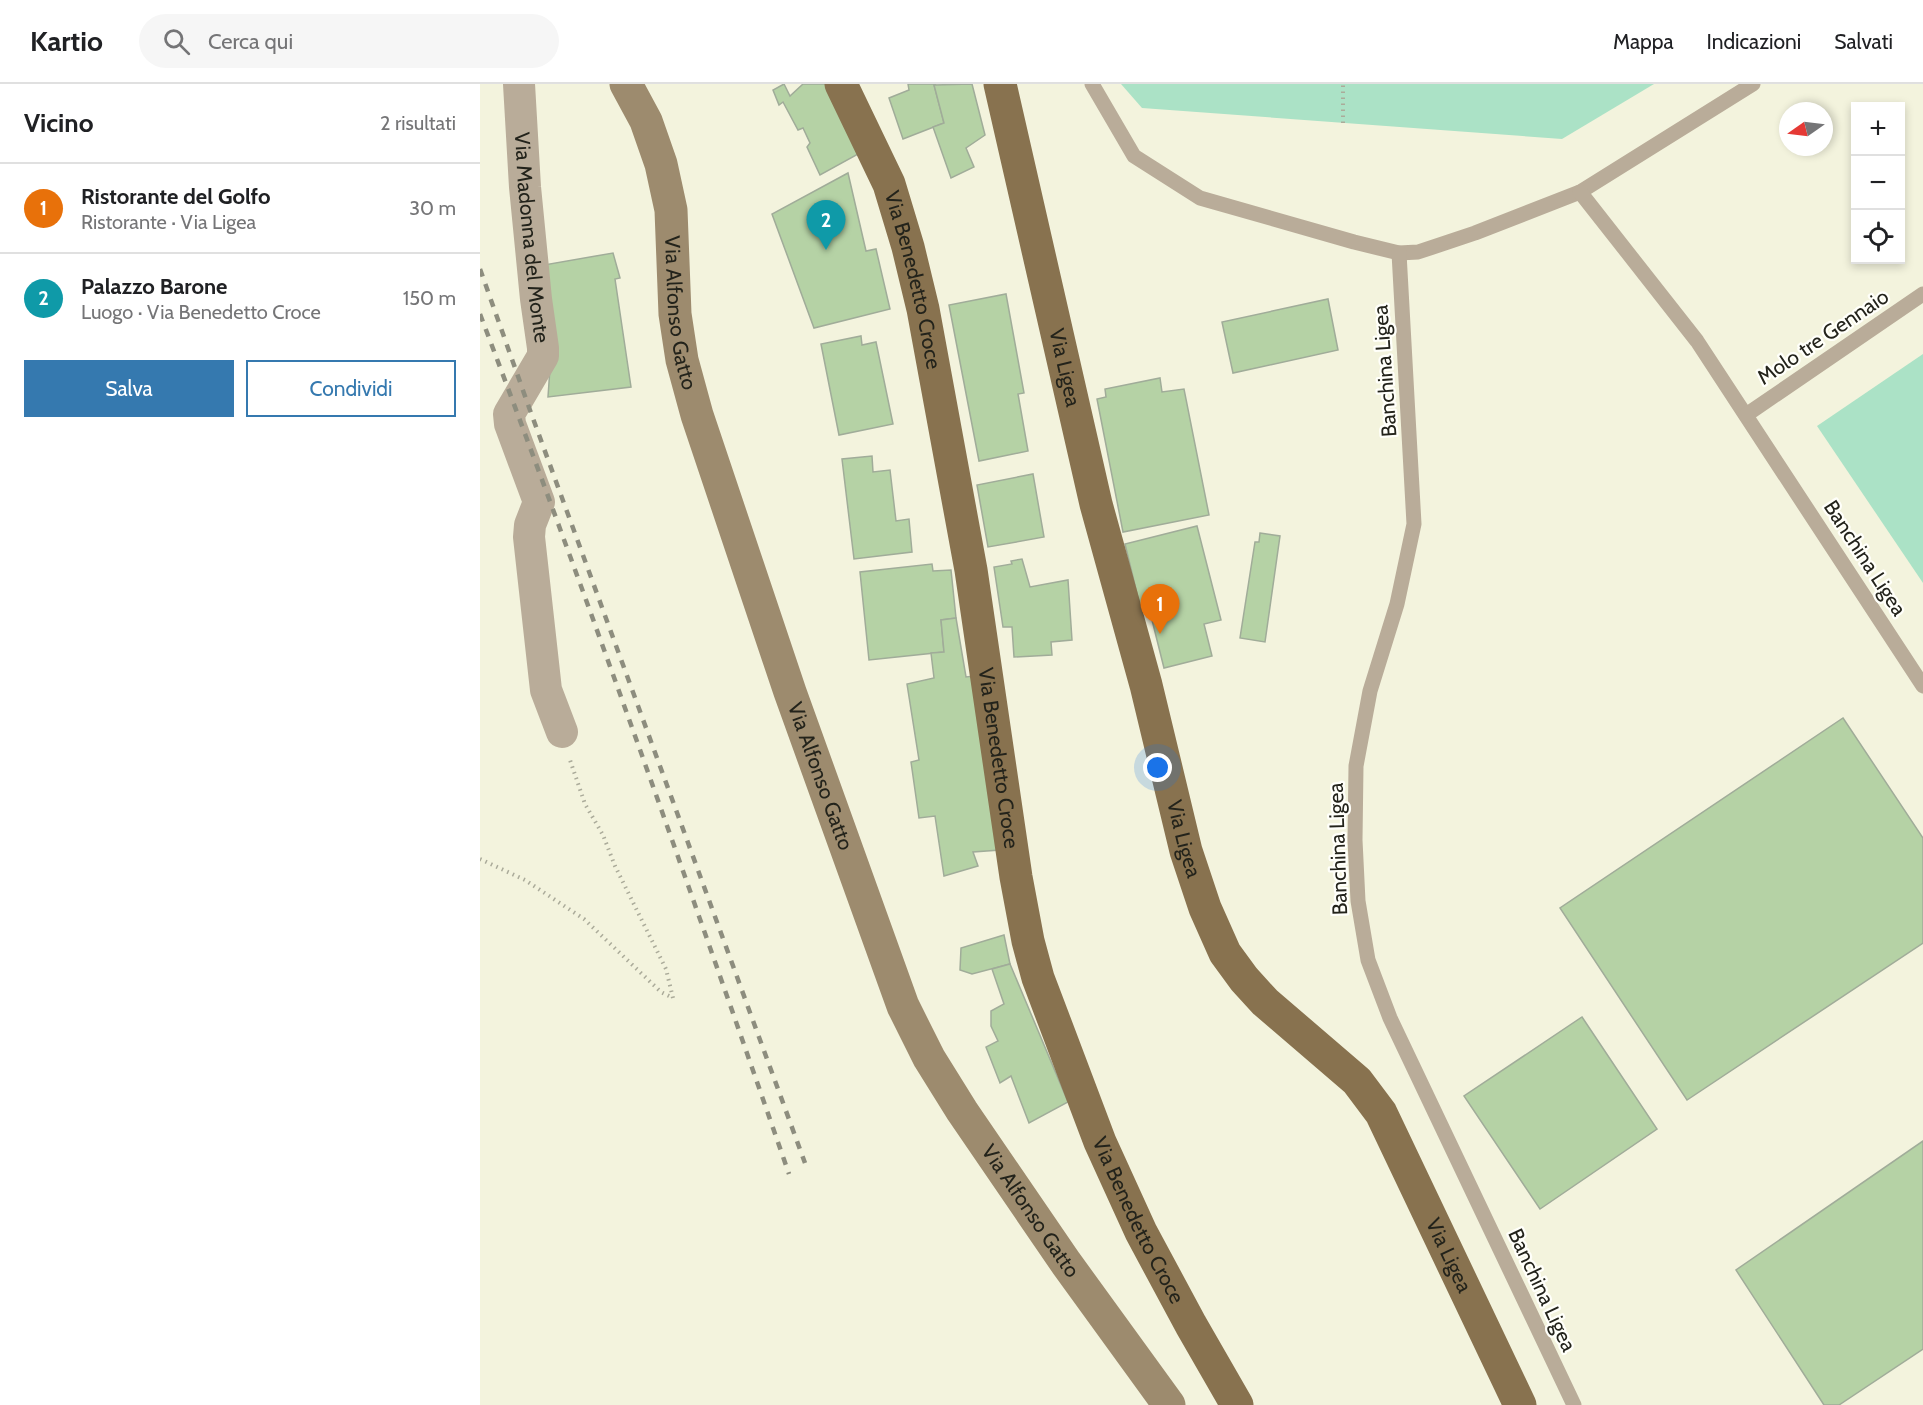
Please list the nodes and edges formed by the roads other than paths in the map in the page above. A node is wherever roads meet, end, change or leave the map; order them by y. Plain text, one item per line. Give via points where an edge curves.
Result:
1 (519, 84) edge
2 (626, 84) edge
3 (842, 84) edge
4 (1000, 84) edge
5 (1092, 84) edge
6 (1753, 84) edge
7 (1580, 192) junction
8 (1399, 253) junction
9 (1923, 294) edge
10 (1746, 415) junction
11 (1923, 686) edge
12 (562, 732) road end
13 (1169, 1405) edge
14 (1237, 1405) edge
15 (1520, 1405) edge
16 (1574, 1405) edge

1 - 12 street, Via Madonna del Monte via 525,187 543,356 509,414 539,502 529,537 546,690
2 - 13 main road, Via Alfonso Gatto via 646,121 671,210 675,314 697,415 903,1006 962,1111
3 - 14 main road, Via Benedetto Croce via 889,184 922,309 971,570 1016,878 1038,978 1100,1142 1141,1232
4 - 15 main road, Via Ligea via 1096,504 1204,908 1225,952 1244,979 1357,1082 1381,1113
5 - 8 lane via 1134,156 1200,198
6 - 7 lane
7 - 8 lane via 1475,233 1418,252
7 - 10 lane, Banchina Ligea via 1697,340
8 - 16 lane, Banchina Ligea via 1414,524 1397,603 1370,692 1356,766 1358,901 1368,960 1390,1018
9 - 10 lane, Molo tre Gennaio
10 - 11 lane, Banchina Ligea

